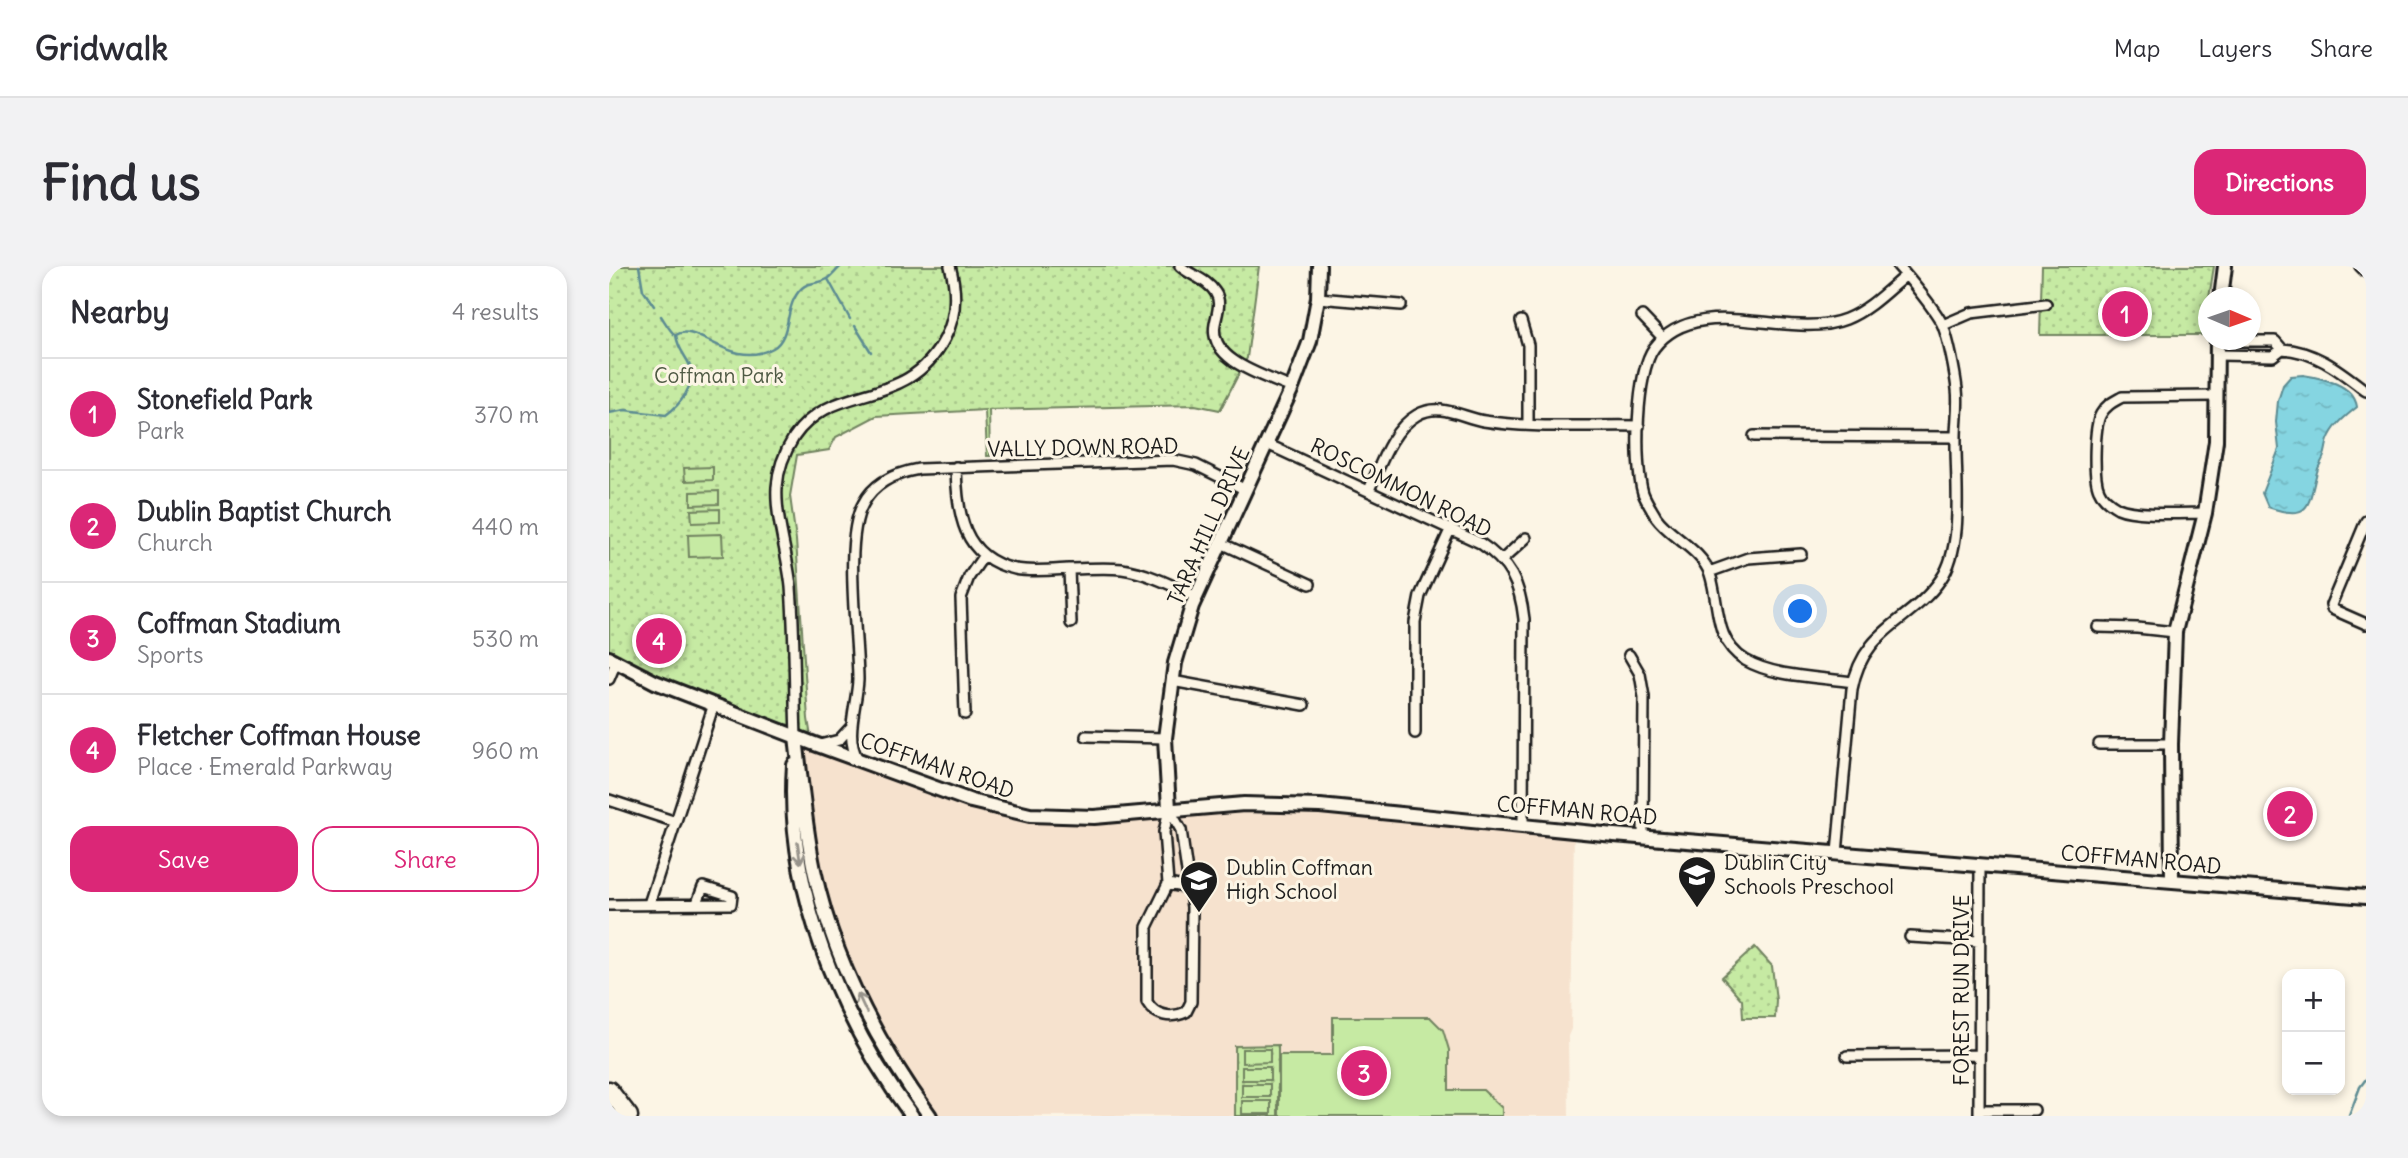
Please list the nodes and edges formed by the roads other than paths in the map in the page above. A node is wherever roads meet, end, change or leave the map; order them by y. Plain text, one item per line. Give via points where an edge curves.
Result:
1 (950, 266) edge
2 (1180, 266) edge
3 (1319, 266) edge
4 (1898, 266) edge
5 (2225, 266) edge
6 (2360, 266) edge
7 (2366, 272) edge
8 (1906, 275) junction
9 (2222, 287) edge
10 (1318, 298) junction
11 (2046, 304) dead end
12 (1401, 305) dead end
13 (1642, 316) dead end
14 (1521, 321) dead end
15 (1943, 325) junction
16 (1663, 338) junction
17 (2261, 341) edge
18 (2282, 349) junction
19 (2217, 350) edge
20 (2217, 355) junction
21 (1292, 388) junction
22 (2366, 391) edge
23 (2216, 396) junction
24 (1528, 425) junction
25 (1639, 426) junction
26 (1754, 436) dead end
27 (1956, 437) junction
28 (1267, 444) junction
29 (956, 467) junction
30 (1247, 490) junction
31 (1369, 490) junction
32 (2206, 513) junction
33 (2366, 521) edge
34 (1450, 530) junction
35 (1526, 538) dead end
36 (1221, 543) junction
37 (1801, 554) dead end
38 (984, 555) junction
39 (1502, 560) junction
40 (1069, 569) junction
41 (1709, 572) junction
42 (1310, 584) dead end
43 (1198, 597) junction
44 (1071, 623) dead end
45 (2366, 624) edge
46 (2098, 627) dead end
47 (2175, 632) junction
48 (1629, 656) dead end
49 (612, 660) edge
50 (609, 679) edge
51 (1172, 681) junction
52 (1853, 682) junction
53 (714, 704) junction
54 (1304, 705) dead end
55 (965, 714) dead end
56 (854, 719) junction
57 (1415, 733) dead end
58 (1086, 736) dead end
59 (796, 737) junction
60 (1165, 738) junction
61 (2099, 744) dead end
62 (2171, 744) junction
63 (820, 746) junction
64 (858, 759) junction
65 (609, 800) edge
66 (1169, 809) junction
67 (675, 822) junction
68 (1523, 824) junction
69 (1643, 837) junction
70 (1837, 853) junction
71 (1980, 865) junction
72 (2172, 881) junction
73 (1168, 884) junction
74 (1189, 888) junction
75 (2366, 897) edge
76 (697, 903) dead end
77 (649, 904) junction
78 (609, 905) edge
79 (1910, 937) dead end
80 (1979, 942) junction
81 (1979, 1055) junction
82 (1847, 1056) dead end
83 (609, 1090) edge
84 (2034, 1110) dead end
85 (1979, 1113) edge
86 (629, 1116) edge
87 (912, 1116) edge
88 (930, 1116) edge

1 - 59 street via 954,312 934,357 906,381 834,405 811,419 793,439 779,469 777,497 793,611
2 - 21 street via 1215,291 1216,343 1225,356
3 - 10 main road, TARA HILL DRIVE
4 - 8 street
5 - 9 main road
6 - 7 street
8 - 15 street
8 - 16 street via 1846,319 1812,325 1703,321
10 - 12 street
10 - 21 main road, TARA HILL DRIVE via 1310,341
11 - 15 street via 1971,313
13 - 16 street
14 - 24 street via 1528,345
15 - 27 street via 1957,390
16 - 25 street via 1652,351 1642,378
17 - 18 street via 2275,341
18 - 20 street via 2273,356
18 - 22 street via 2326,362
19 - 20 main road
20 - 23 main road
21 - 28 main road, TARA HILL DRIVE
23 - 32 main road via 2216,441
23 - 32 street via 2122,397 2108,404 2097,428 2095,477 2106,500 2120,509
24 - 25 street
24 - 31 street via 1481,421 1442,409 1420,414 1404,424 1393,440
25 - 41 street via 1643,494 1657,519
26 - 27 street
27 - 52 street via 1955,531 1949,563 1934,589 1870,645
28 - 30 main road, TARA HILL DRIVE
28 - 31 street, ROSCOMMON ROAD
29 - 30 street, VALLY DOWN ROAD via 1173,460
29 - 38 street via 960,519
29 - 56 street, VALLY DOWN ROAD via 894,475 869,494 855,521
30 - 36 main road, TARA HILL DRIVE
31 - 34 street, ROSCOMMON ROAD
32 - 47 main road
33 - 45 street via 2331,606
34 - 39 street, ROSCOMMON ROAD
34 - 57 street via 1425,584 1415,622
35 - 39 street
36 - 42 street
36 - 43 main road, TARA HILL DRIVE
37 - 41 street via 1748,558
38 - 40 street via 1014,569
38 - 55 street via 968,577 961,598
39 - 68 street, ROSCOMMON ROAD via 1515,580 1524,619
40 - 43 street via 1135,572
40 - 44 street
41 - 52 street via 1717,618 1726,639 1742,657 1771,671
43 - 51 main road, TARA HILL DRIVE
46 - 47 street
47 - 62 main road
48 - 69 street via 1640,674 1644,697
49 - 50 street
49 - 53 main road, COFFMAN ROAD
51 - 54 street
51 - 60 main road, TARA HILL DRIVE
52 - 70 street
53 - 59 main road, COFFMAN ROAD
53 - 67 street
56 - 63 street via 844,736
56 - 64 street, VALLY DOWN ROAD via 852,740
58 - 60 street
59 - 63 main road, COFFMAN ROAD
59 -> 87 main road via 792,791 808,900 818,935 855,1026
88 -> 59 main road via 881,1042 830,929 814,870
60 - 66 main road, TARA HILL DRIVE
61 - 62 street
62 - 72 main road
63 - 64 main road, COFFMAN ROAD
64 - 66 main road, COFFMAN ROAD via 1014,813 1094,817
65 - 67 street
66 - 68 main road, COFFMAN ROAD via 1274,804
66 - 73 street via 1164,832
66 - 74 street via 1181,830
67 - 77 street
68 - 69 main road, COFFMAN ROAD
69 - 70 main road, COFFMAN ROAD
70 - 71 main road, COFFMAN ROAD
71 - 72 main road, COFFMAN ROAD
71 - 80 street, FOREST RUN DRIVE
72 - 75 main road, COFFMAN ROAD
73 - 74 street
73 - 74 street via 1146,933 1147,1002 1160,1015 1183,1014 1190,1006
76 - 77 street
77 - 78 street
79 - 80 street
80 - 81 street, FOREST RUN DRIVE
81 - 82 street
81 - 85 street, FOREST RUN DRIVE
83 - 86 highway
84 - 85 street

